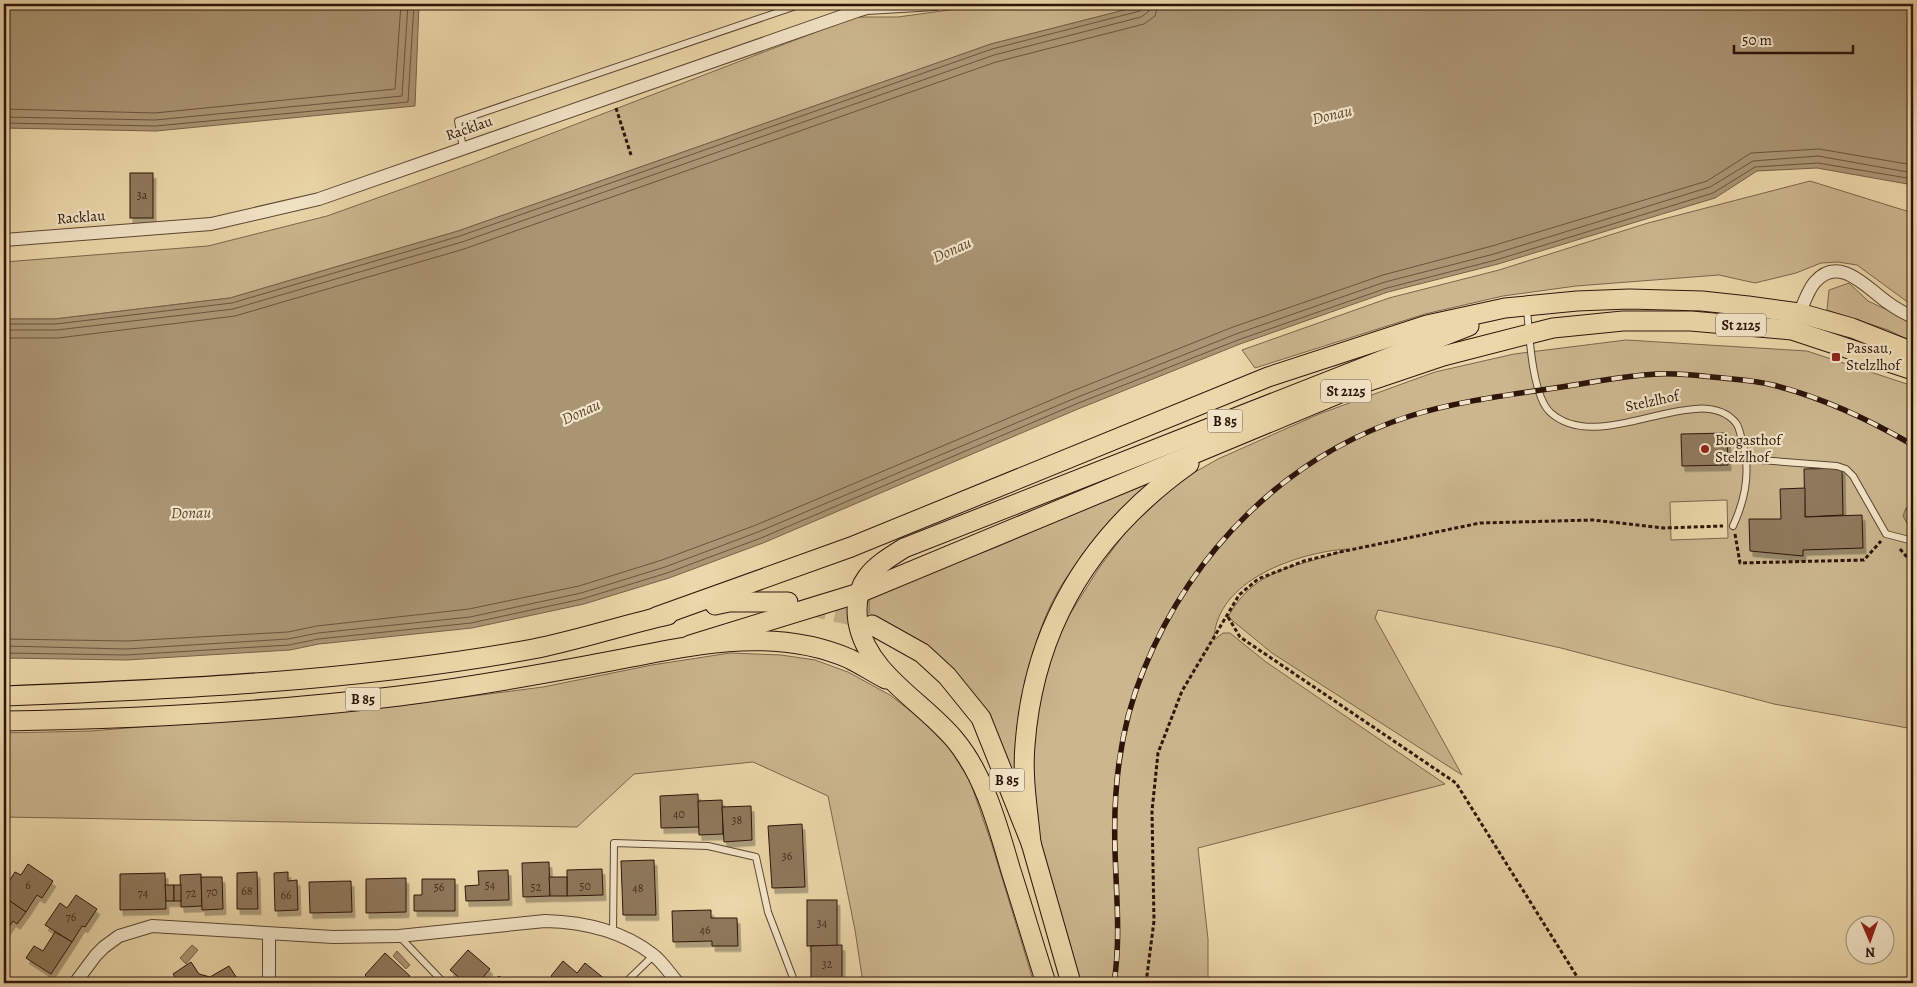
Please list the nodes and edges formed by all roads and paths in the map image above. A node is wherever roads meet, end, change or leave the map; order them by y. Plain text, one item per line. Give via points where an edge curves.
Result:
1 (802, 4) edge
2 (935, 4) edge
3 (855, 7) edge
4 (622, 126) dead end
5 (464, 148) junction
6 (631, 155) dead end
7 (4, 240) edge
8 (1526, 306) junction
9 (1913, 317) edge
10 (1796, 322) junction
11 (1529, 334) junction
12 (1913, 352) edge
13 (1913, 370) edge
14 (1251, 431) junction
15 (1747, 458) junction
16 (1733, 526) junction
17 (1886, 534) junction
18 (1913, 541) edge
19 (1913, 564) edge
20 (859, 593) junction
21 (788, 602) tunnel mouth
22 (656, 617) junction
23 (1228, 617) junction
24 (872, 624) tunnel mouth
25 (690, 645) junction
26 (898, 686) junction
27 (4, 696) edge
28 (4, 721) edge
29 (1031, 843) junction
30 (613, 931) junction
31 (269, 934) junction
32 (399, 936) junction
33 (654, 955) junction
34 (4, 981) edge
35 (795, 982) edge
36 (7, 983) edge
37 (75, 983) edge
38 (269, 983) edge
39 (444, 983) edge
40 (625, 983) edge
41 (678, 983) edge
42 (756, 983) edge
43 (1046, 983) edge
44 (1071, 983) edge
45 (1146, 983) edge
46 (1581, 983) edge

1 - 5 lane via 458,121
2 - 3 street, Racklau
3 - 5 street, Racklau
4 - 6 path
5 - 7 street, Racklau via 319,199 211,224
8 - 10 main road, St 2125 via 1577,301 1672,300 1739,305
8 - 11 lane, Stelzlhof
8 - 20 main road, B 85 via 1430,339 904,548 873,569
8 - 22 main road via 1427,324 1268,377 851,547
9 - 10 street via 1886,302 1850,273 1836,272 1814,282
10 - 11 main road, St 2125 via 1623,321 1553,328
10 - 12 main road, St 2125 via 1883,339
10 - 13 main road, St 2125
11 - 14 main road, St 2125 via 1444,356 1369,381
11 - 15 lane, Stelzlhof via 1543,404 1551,414 1573,425 1605,428 1683,409 1707,410 1728,416 1738,425
14 - 20 main road
14 - 29 main road, B 85 via 1188,464 1131,510 1094,554 1064,602 1037,671 1027,729 1025,779
15 - 16 lane, Stelzlhof via 1744,502
15 - 17 lane via 1846,469
16 - 17 path via 1740,563 1864,560
16 - 23 path via 1664,528 1593,520 1480,523 1304,561 1258,580 1239,595
17 - 18 lane
17 - 19 path
20 - 25 main road
20 - 26 main road, B 85 via 858,621 862,636 877,664
21 - 22 main road, B 85 via 729,602
22 - 27 main road, B 85 via 534,648 365,673 210,686
23 - 45 path via 1182,691 1158,753 1152,811 1154,921
23 - 46 path via 1240,637 1456,783
24 - 29 main road, B 85 via 922,653 947,676 981,718
25 - 26 main road, B 85 via 743,640 793,644 850,659
25 - 28 main road, B 85 via 591,665 399,696 219,712
26 - 43 main road, B 85 via 936,718 956,742 979,781 1001,837
29 - 44 main road, B 85
30 - 32 street via 545,921
30 - 33 street
30 - 35 lane via 614,843 708,846 756,857 768,912
31 - 32 street
31 - 37 street via 161,925 138,929 119,936 104,947
31 - 38 street
32 - 39 lane
33 - 40 lane
33 - 41 street
34 - 36 street
35 - 42 lane

